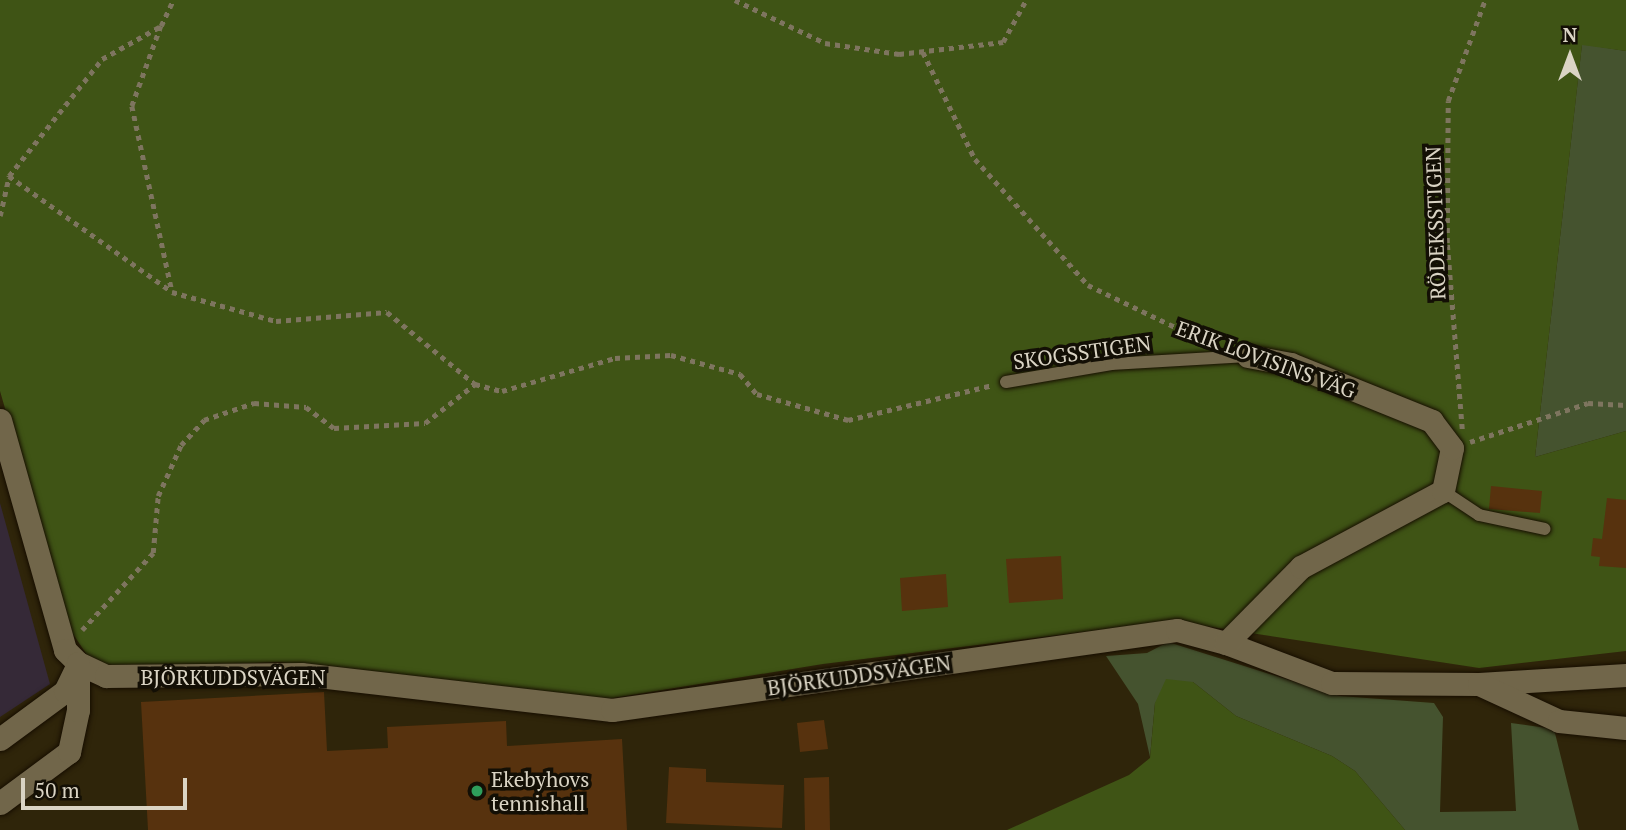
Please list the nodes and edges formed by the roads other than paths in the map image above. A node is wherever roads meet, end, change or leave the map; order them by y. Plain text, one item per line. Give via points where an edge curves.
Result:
1 (1248, 356) joint
2 (1006, 382) road end
3 (0, 420) edge
4 (1443, 491) junction
5 (1545, 529) dead end
6 (1226, 643) junction
7 (72, 656) junction
8 (1626, 676) edge
9 (1479, 684) junction
10 (1626, 727) edge
11 (0, 739) edge
12 (0, 803) edge

1 - 2 lane, SKOGSSTIGEN via 1111,364
1 - 4 street, ERIK LOVISINS VÄG via 1291,364 1432,421 1452,448
3 - 7 street
4 - 5 lane via 1479,515
4 - 6 street via 1301,567
6 - 7 street, BJÖRKUDDSVÄGEN via 1177,630 1144,633 612,710 301,674 106,676
6 - 9 street, BJÖRKUDDSVÄGEN via 1332,683
7 - 11 street via 65,691
7 - 12 street via 78,710 69,752
8 - 9 street
9 - 10 street, BJÖRKUDDSVÄGEN via 1559,721

